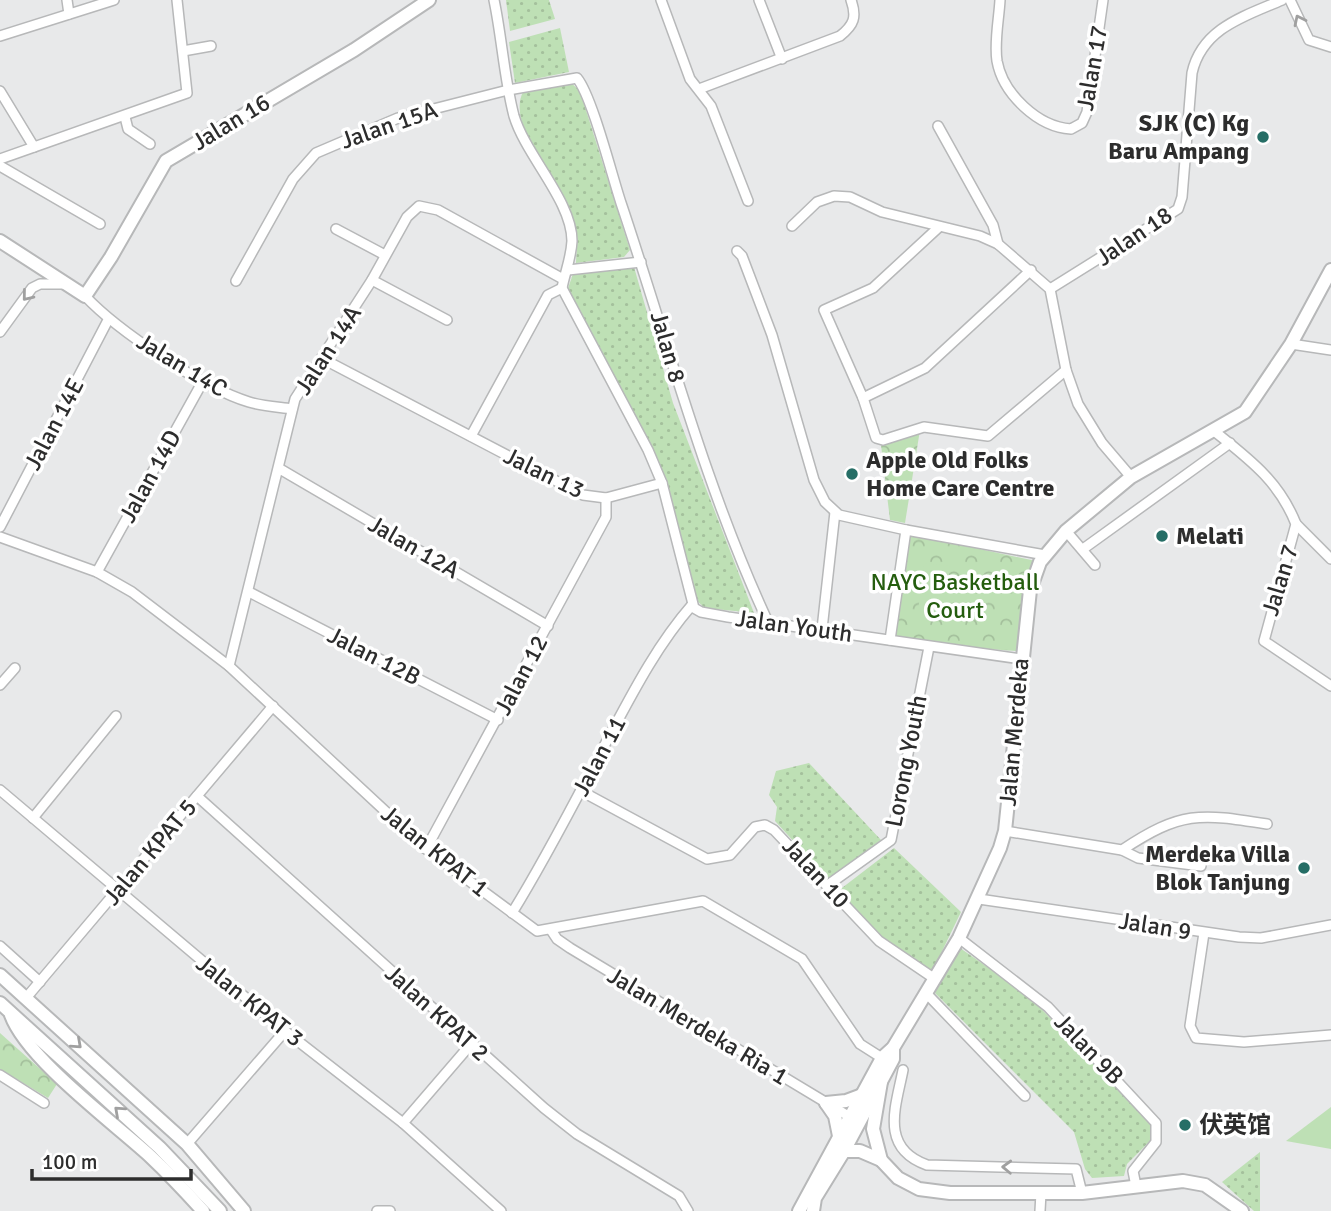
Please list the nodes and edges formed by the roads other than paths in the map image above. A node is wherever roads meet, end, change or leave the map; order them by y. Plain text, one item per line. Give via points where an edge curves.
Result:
1 (67, 0) edge
2 (114, 0) edge
3 (177, 0) edge
4 (429, 0) edge
5 (494, 0) edge
6 (661, 0) edge
7 (759, 0) edge
8 (851, 0) edge
9 (1000, 0) edge
10 (1103, 0) edge
11 (1282, 0) edge
12 (1290, 0) edge
13 (69, 14) junction
14 (0, 36) edge
15 (211, 46) dead end
16 (1331, 47) edge
17 (183, 51) junction
18 (782, 59) junction
19 (571, 77) joint
20 (699, 89) junction
21 (508, 90) junction
22 (0, 91) edge
23 (125, 117) junction
24 (938, 126) dead end
25 (150, 144) dead end
26 (34, 147) junction
27 (0, 159) edge
28 (0, 166) edge
29 (748, 201) dead end
30 (100, 224) dead end
31 (792, 226) dead end
32 (939, 227) junction
33 (337, 229) dead end
34 (0, 241) edge
35 (998, 244) junction
36 (737, 251) dead end
37 (386, 255) junction
38 (641, 262) junction
39 (568, 270) junction
40 (1031, 270) junction
41 (1331, 270) edge
42 (372, 280) junction
43 (236, 281) dead end
44 (67, 284) junction
45 (562, 284) junction
46 (1050, 289) junction
47 (85, 296) junction
48 (108, 320) junction
49 (447, 320) dead end
50 (0, 332) edge
51 (1291, 344) junction
52 (1331, 350) edge
53 (323, 359) junction
54 (1066, 370) junction
55 (203, 381) junction
56 (863, 398) junction
57 (292, 409) junction
58 (1214, 431) junction
59 (471, 436) junction
60 (1230, 443) junction
61 (280, 469) junction
62 (1131, 477) junction
63 (662, 483) junction
64 (606, 498) junction
65 (835, 512) junction
66 (1296, 524) junction
67 (0, 527) edge
68 (906, 530) junction
69 (1066, 531) junction
70 (0, 537) edge
71 (1083, 549) junction
72 (1045, 555) junction
73 (1331, 559) edge
74 (1095, 565) dead end
75 (97, 572) junction
76 (250, 592) junction
77 (693, 606) junction
78 (767, 620) junction
79 (548, 626) junction
80 (822, 629) junction
81 (890, 640) junction
82 (929, 647) junction
83 (1021, 659) junction
84 (229, 666) junction
85 (15, 668) dead end
86 (0, 685) edge
87 (1331, 686) edge
88 (273, 706) junction
89 (116, 716) dead end
90 (498, 720) junction
91 (0, 790) edge
92 (581, 791) junction
93 (197, 796) junction
94 (33, 818) junction
95 (1267, 824) dead end
96 (1005, 831) junction
97 (426, 849) junction
98 (1122, 850) junction
99 (1201, 866) dead end
100 (828, 885) junction
101 (117, 891) junction
102 (979, 899) junction
103 (512, 912) junction
104 (1331, 925) edge
105 (551, 930) junction
106 (1204, 933) junction
107 (959, 938) junction
108 (0, 946) edge
109 (0, 975) edge
110 (935, 979) junction
111 (40, 982) junction
112 (926, 993) junction
113 (26, 998) junction
114 (5, 1008) edge
115 (285, 1031) junction
116 (1331, 1035) edge
117 (471, 1044) junction
118 (893, 1048) junction
119 (882, 1058) junction
120 (903, 1070) dead end
121 (0, 1075) edge
122 (881, 1082) junction
123 (862, 1094) junction
124 (1025, 1096) dead end
125 (44, 1103) dead end
126 (826, 1103) junction
127 (855, 1119) junction
128 (403, 1123) junction
129 (873, 1129) junction
130 (839, 1136) junction
131 (187, 1144) junction
132 (844, 1151) junction
133 (881, 1160) junction
134 (1136, 1186) junction
135 (1082, 1193) junction
136 (1041, 1194) junction
137 (203, 1211) edge
138 (220, 1211) edge
139 (244, 1211) edge
140 (377, 1211) edge
141 (390, 1211) edge
142 (501, 1211) edge
143 (688, 1211) edge
144 (799, 1211) edge
145 (813, 1211) edge
146 (1040, 1211) edge
147 (1242, 1211) edge

1 - 13 street
2 - 13 street
3 - 17 street
4 - 47 street, Jalan 16 via 166,161
5 - 21 street
6 - 20 street via 690,79
7 - 18 street
8 - 18 street via 856,13 851,27 840,36
9 - 10 street, Jalan 17 via 997,60 1004,79 1035,116 1071,129 1082,123 1087,112
11 - 46 street, Jalan 18 via 1222,27 1198,56 1192,73 1178,209
16 -> 12 street via 1309,40
13 - 14 street
15 - 17 street
17 - 23 street via 187,93
18 - 20 street
19 - 21 street, Jalan 15A
19 - 38 street, Jalan 8 via 581,83
20 - 29 street
21 - 39 street via 515,119 534,160 566,215 572,238
21 - 43 street, Jalan 15A via 375,125 316,153 293,179
22 - 26 street
23 - 25 street via 128,129
23 - 26 street
24 - 35 street via 993,225
26 - 27 street
28 - 30 street
31 - 32 street via 817,202 834,196 850,197 882,212
32 - 35 street
32 - 56 street via 873,288 824,310
33 - 37 street
34 - 44 street
35 - 40 street
36 - 65 street via 772,335 814,480
37 - 42 street, Jalan 14A
37 - 45 street, Jalan 14A via 407,217 419,206 438,210
38 - 39 street
38 - 78 street, Jalan 8 via 702,458 741,565
39 - 45 street
40 - 46 street
40 - 56 street via 925,368
41 - 51 street, Jalan Merdeka
42 - 49 street
42 - 53 street, Jalan 14A
44 - 47 street
44 -> 50 street via 33,288
45 - 59 street via 548,295
45 - 63 street
46 - 54 street
47 - 48 street, Jalan 14C
48 - 55 street, Jalan 14C
48 - 67 street, Jalan 14E
51 - 52 street
51 - 58 street, Jalan Merdeka via 1253,403
53 - 57 street, Jalan 14A
53 - 59 street, Jalan 13
54 - 56 street via 988,436 924,427 879,440
54 - 62 street via 1089,423
55 - 57 street, Jalan 14C via 250,403
55 - 75 street, Jalan 14D
57 - 61 street, Jalan 14A
58 - 60 street, Jalan 7
58 - 62 street, Jalan Merdeka
59 - 64 street, Jalan 13 via 583,495
60 - 66 street, Jalan 7 via 1278,486
60 - 71 street
61 - 76 street, Jalan 14A
61 - 79 street, Jalan 12A
62 - 69 street, Jalan Merdeka
63 - 64 street, Jalan 13
63 - 77 street
64 - 79 street, Jalan 12 via 606,517
65 - 68 street
65 - 80 street
66 - 73 street, Jalan 7
66 - 87 street, Jalan 7 via 1264,641
68 - 72 street
68 - 81 street
69 - 71 street
69 - 72 street, Jalan Merdeka
70 - 75 street, Jalan KPAT 1
71 - 74 street
72 - 83 street, Jalan Merdeka via 1030,590
75 - 84 street, Jalan KPAT 1 via 132,592
76 - 84 street, Jalan 14A
76 - 90 street, Jalan 12B
77 - 78 street, Jalan Youth via 702,612
77 - 92 street, Jalan 11 via 671,629
78 - 80 street, Jalan Youth
79 - 90 street, Jalan 12
80 - 81 street, Jalan Youth
81 - 82 street, Jalan Youth
82 - 83 street, Jalan Youth
82 - 100 street, Lorong Youth via 891,840
83 - 96 street, Jalan Merdeka
84 - 88 street, Jalan KPAT 1
85 - 86 street
88 - 93 street, Jalan KPAT 5
88 - 97 street, Jalan KPAT 1
89 - 94 street
90 - 97 street, Jalan 12
91 - 94 street, Jalan KPAT 3
92 - 100 street, Jalan 10 via 706,859 730,855 755,827 765,825
92 - 103 street, Jalan 11
93 - 101 street, Jalan KPAT 5
93 - 117 street, Jalan KPAT 2
94 - 101 street, Jalan KPAT 3
95 - 98 street via 1218,816 1185,817
96 - 98 street
96 - 102 street, Jalan Merdeka
97 - 103 street, Jalan KPAT 1
98 - 99 street via 1138,858
100 - 110 street, Jalan 10 via 879,942
101 - 111 street, Jalan KPAT 5
101 - 115 street, Jalan KPAT 3
102 - 106 street, Jalan 9
102 - 107 street, Jalan Merdeka
103 - 105 street, Jalan KPAT 1 via 537,931
104 - 106 street, Jalan 9 via 1261,938
105 - 119 street via 703,901 803,959 860,1044
105 - 126 street, Jalan Merdeka Ria 1 via 570,948
106 - 116 street via 1190,1026 1196,1038 1244,1042
107 - 110 street, Jalan Merdeka
107 - 134 street, Jalan 9B via 1048,1007 1156,1123 1156,1142 1133,1171
108 - 111 street
109 - 113 street
110 - 112 street, Jalan Merdeka
111 - 113 street, Jalan KPAT 5
112 - 118 street, Jalan Merdeka
112 - 124 street
113 -> 131 street
114 - 137 street via 16,1031
138 -> 114 street via 160,1148
115 - 128 street, Jalan KPAT 3
115 - 131 street
117 - 128 street
117 - 143 street, Jalan KPAT 2 via 577,1134 679,1196
118 - 119 street, Jalan Merdeka
118 - 122 street, Jalan Merdeka via 893,1059
119 - 123 street, Jalan Merdeka
135 -> 120 street via 1076,1169 927,1165 911,1158 899,1145 894,1123
121 - 125 street
122 - 127 street, Jalan Merdeka
122 - 129 street
123 - 126 street
123 - 127 street, Jalan Merdeka
126 - 127 street, Jalan Merdeka Ria 1
126 - 130 street via 835,1116
127 - 129 street
127 - 130 street, Jalan Merdeka
127 - 132 street, Jalan Merdeka
128 - 142 street, Jalan KPAT 3
129 - 133 street
130 - 144 street, Jalan Merdeka
131 - 139 street
132 - 133 street via 860,1151
132 - 145 street, Jalan Merdeka via 815,1198
133 - 136 street via 898,1178 929,1192
134 - 135 street
134 - 147 street via 1171,1180 1195,1182 1219,1192
135 - 136 street
136 - 146 street
140 - 141 street

